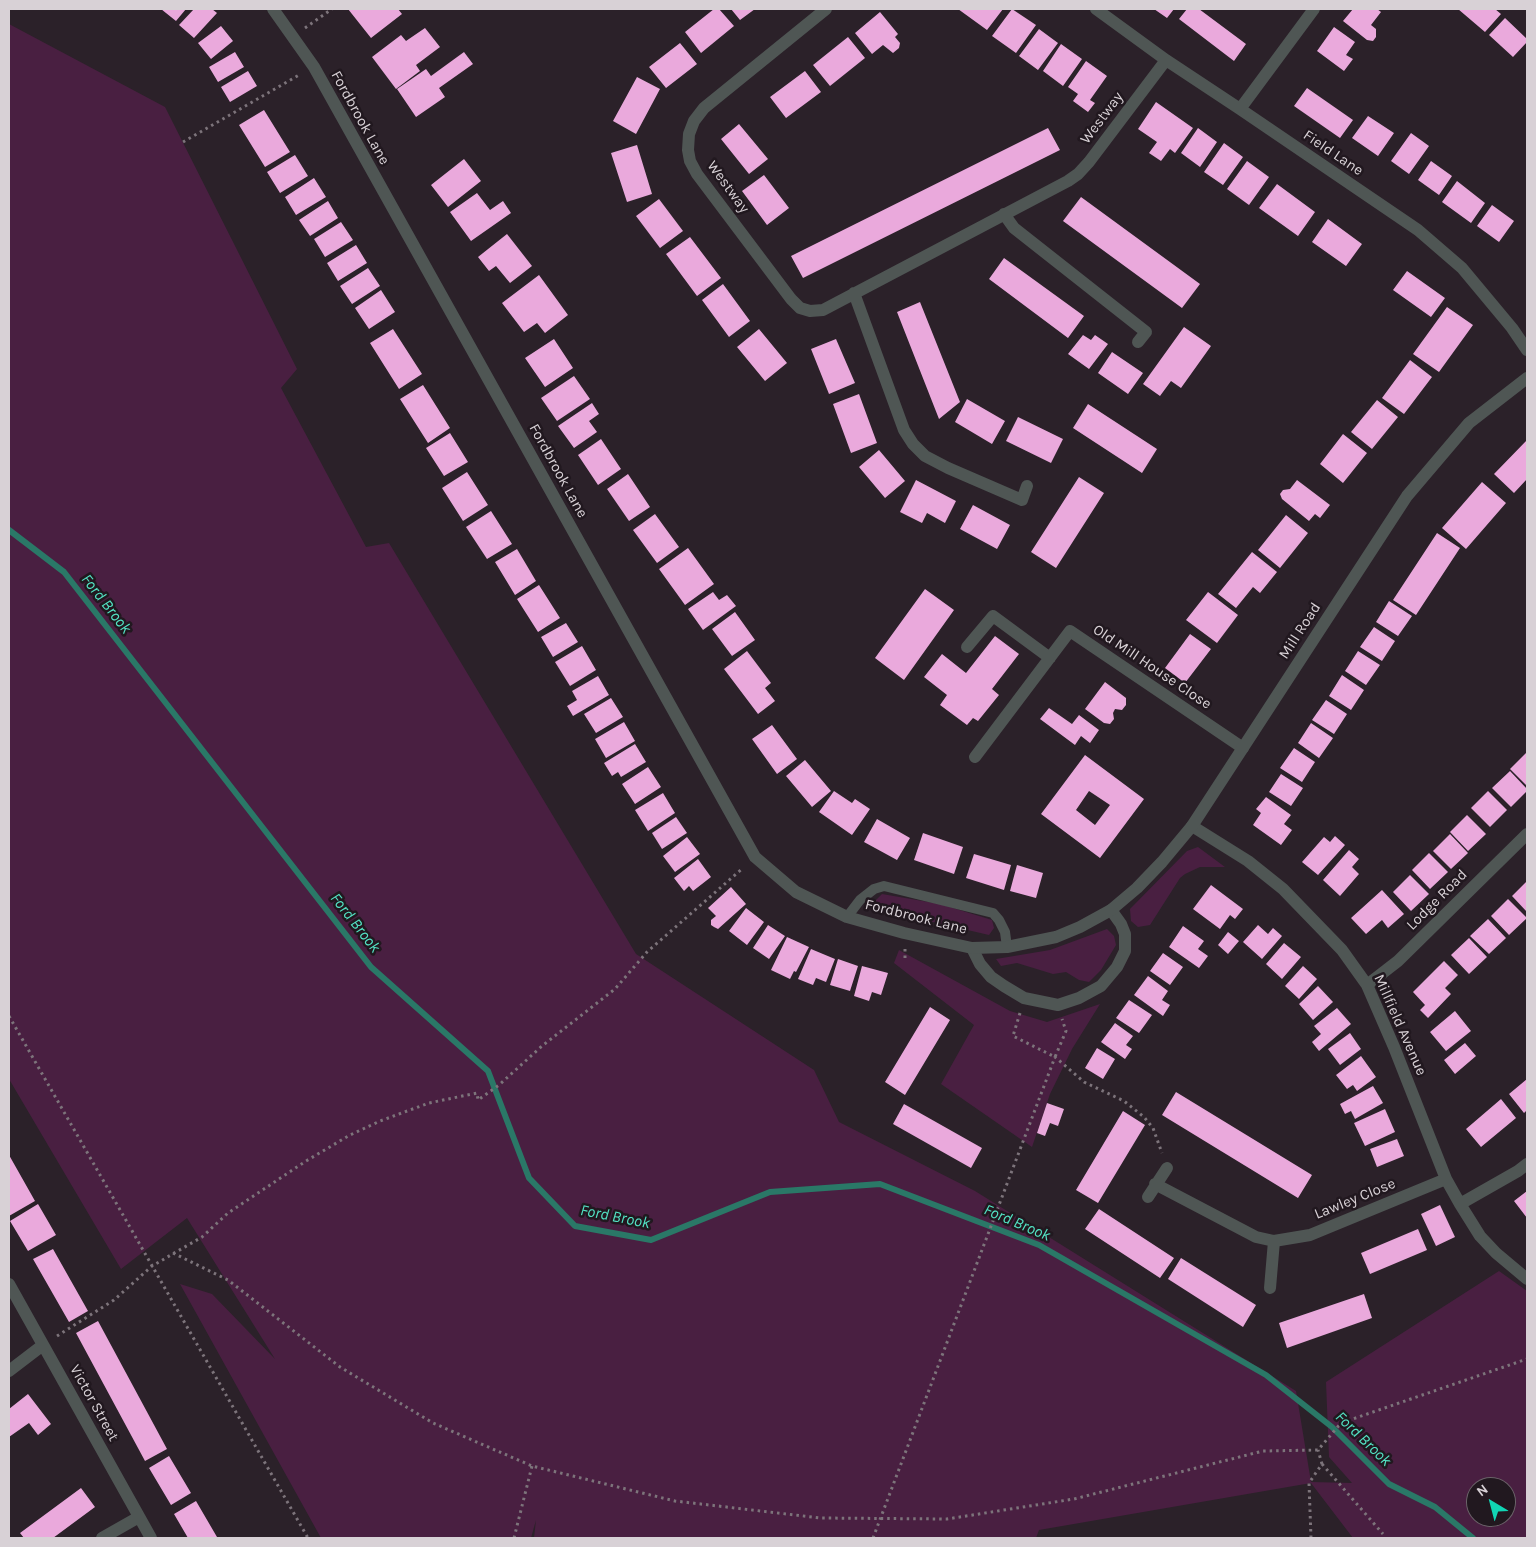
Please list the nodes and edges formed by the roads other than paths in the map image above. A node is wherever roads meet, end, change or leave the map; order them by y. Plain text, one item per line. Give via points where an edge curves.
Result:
1 (273, 9) edge
2 (826, 9) edge
3 (1096, 9) edge
4 (1314, 9) edge
5 (1166, 60) junction
6 (1240, 109) junction
7 (1004, 214) junction
8 (854, 293) junction
9 (1138, 342) dead end
10 (1527, 350) edge
11 (1527, 378) edge
12 (1026, 486) dead end
13 (967, 647) dead end
14 (1050, 658) junction
15 (1243, 748) junction
16 (975, 757) dead end
17 (1192, 826) junction
18 (1527, 834) edge
19 (1111, 910) junction
20 (847, 917) junction
21 (1080, 927) joint
22 (1007, 947) junction
23 (972, 948) junction
24 (1367, 985) junction
25 (1527, 1164) edge
26 (1167, 1168) road end
27 (1446, 1179) junction
28 (1155, 1184) junction
29 (1148, 1197) dead end
30 (1460, 1204) junction
31 (1274, 1241) junction
32 (1527, 1279) edge
33 (9, 1284) edge
34 (1270, 1288) dead end
35 (43, 1345) junction
36 (9, 1370) edge
37 (139, 1516) junction
38 (102, 1538) edge
39 (151, 1538) edge

1 - 20 street, Fordbrook Lane via 314,67 755,857 796,892
2 - 8 street, Westway via 704,108 689,134 688,150 697,174 800,308 823,310
3 - 5 street, Field Lane
4 - 6 street
5 - 6 street, Field Lane
5 - 7 street, Westway via 1078,174
6 - 10 street, Field Lane via 1418,230 1462,268
7 - 8 street, Westway
7 - 9 street via 1014,228 1146,332
8 - 12 street via 904,430 913,444 925,456 948,468 1022,500
11 - 15 street, Mill Road via 1469,424 1407,496
13 - 14 street via 993,616
14 - 15 street, Old Mill House Close via 1070,631
14 - 16 street, Old Mill House Close
15 - 17 street, Mill Road
17 - 19 street, Mill Road via 1137,888
17 - 24 street, Millfield Avenue via 1248,861 1283,889 1342,950
18 - 24 street, Lodge Road via 1398,961
19 - 21 street, Mill Road
19 - 23 street via 1125,934 1125,951 1117,966 1101,986 1058,1005 1024,998 991,977
20 - 22 lane, Fordbrook Lane via 860,900 884,886 993,913 1006,932
20 - 23 street, Fordbrook Lane
21 - 22 street, Fordbrook Lane via 1056,937
22 - 23 street, Fordbrook Lane
24 - 27 street, Millfield Avenue
25 - 30 street
26 - 28 street
27 - 30 street, Millfield Avenue
27 - 31 street, Lawley Close via 1310,1236
28 - 29 street
28 - 31 street, Lawley Close via 1256,1237
30 - 32 street, Millfield Avenue via 1480,1236
31 - 34 street
33 - 35 street, Victor Street
35 - 36 street
35 - 37 street, Victor Street
37 - 38 street
37 - 39 street, Victor Street

